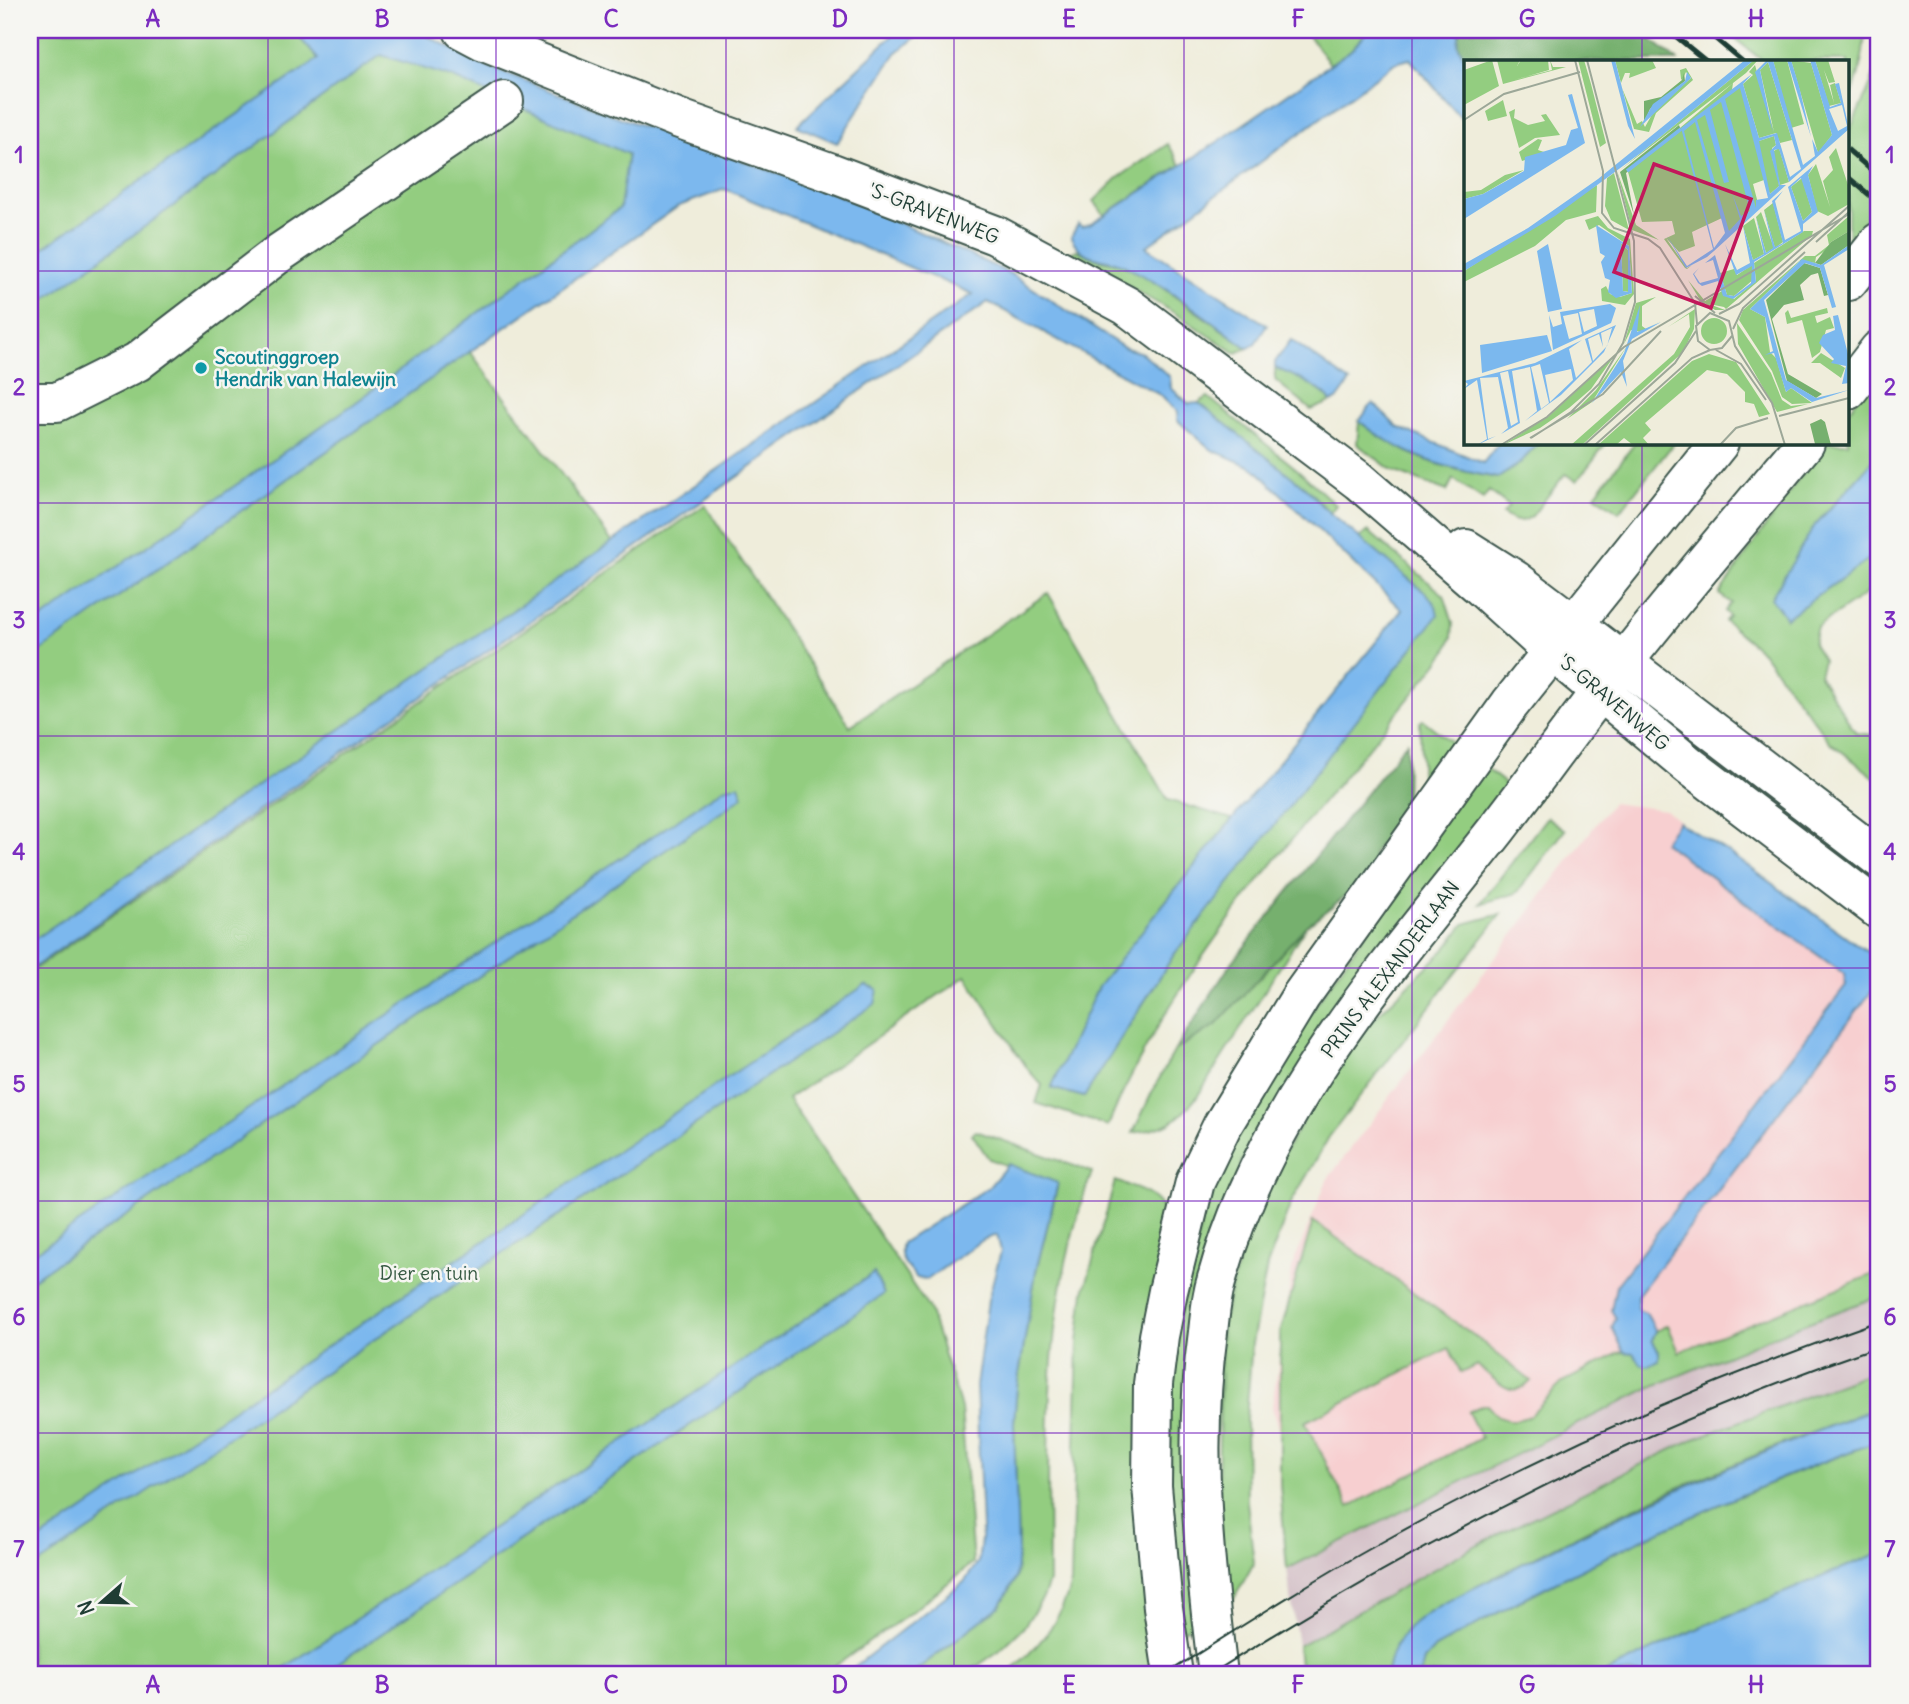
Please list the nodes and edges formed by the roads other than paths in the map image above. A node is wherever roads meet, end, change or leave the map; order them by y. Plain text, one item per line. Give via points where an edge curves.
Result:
1 (463, 30) edge
2 (504, 101) dead end
3 (1879, 242) edge
4 (1850, 278) edge
5 (1879, 350) edge
6 (1850, 387) edge
7 (30, 402) edge
8 (1718, 444) edge
9 (1804, 444) edge
10 (1562, 637) junction
11 (1613, 676) junction
12 (1879, 858) edge
13 (1879, 910) edge
14 (1173, 1674) edge
15 (1218, 1674) edge

1 - 10 main road, 'S-GRAVENWEG via 677,118 995,235 1127,306 1359,481 1515,580
2 - 7 main road via 278,254 137,362 57,402
3 - 4 main road
5 - 6 main road
8 - 10 main road
9 - 11 main road, PRINS ALEXANDERLAAN
10 - 11 main road, 'S-GRAVENWEG
10 - 14 main road via 1301,996 1222,1126 1195,1182 1168,1291 1153,1384 1152,1486
11 - 12 main road, 'S-GRAVENWEG
11 - 13 main road, 'S-GRAVENWEG via 1690,766
11 - 15 main road, PRINS ALEXANDERLAAN via 1339,1031 1279,1126 1242,1204 1215,1285 1203,1369 1203,1535

